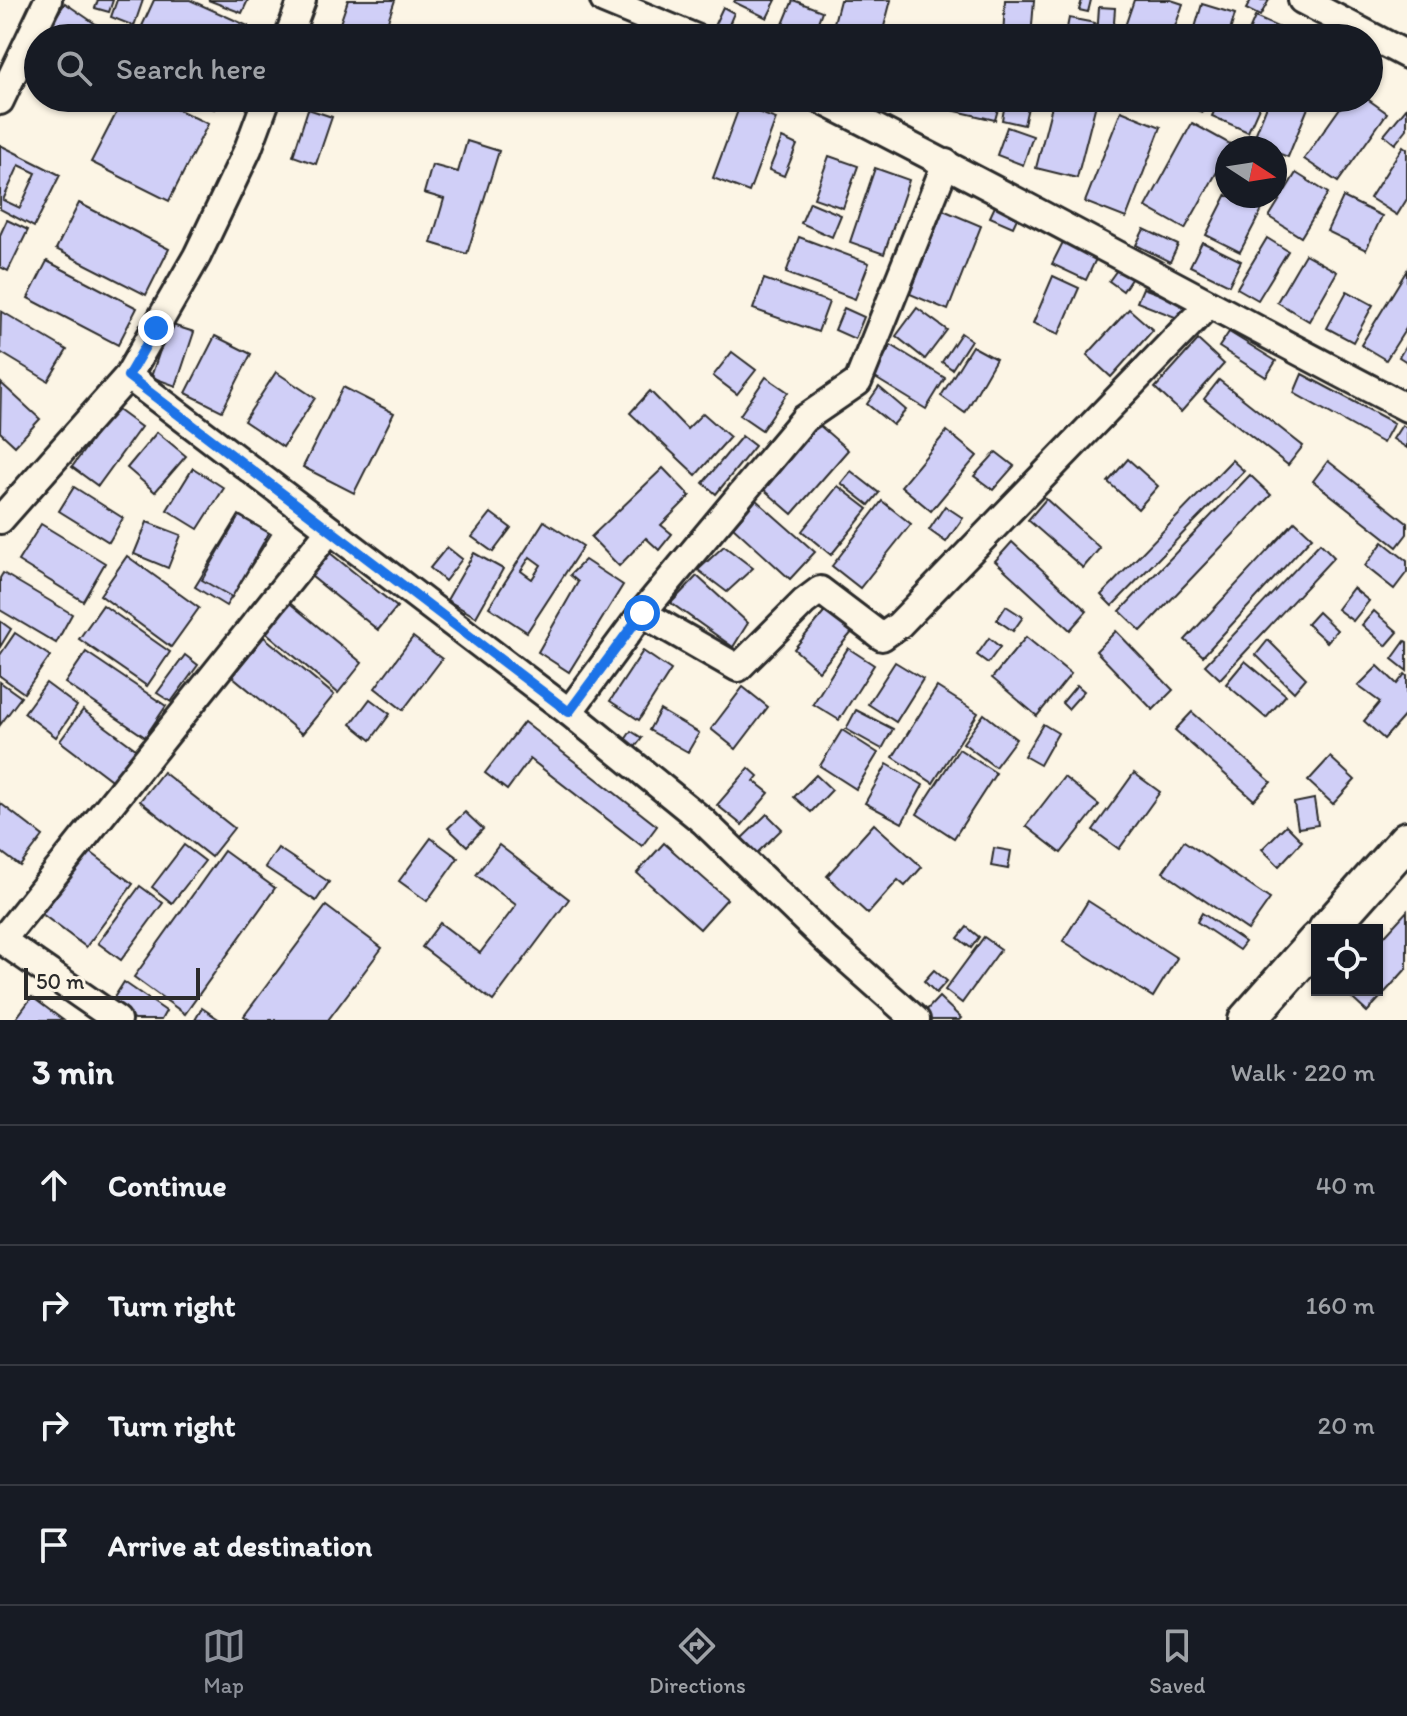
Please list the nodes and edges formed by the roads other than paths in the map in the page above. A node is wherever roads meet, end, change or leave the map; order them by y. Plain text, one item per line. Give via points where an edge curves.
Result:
1 (48, 0) edge
2 (302, 0) edge
3 (604, 0) edge
4 (1302, 0) edge
5 (37, 24) edge
6 (293, 24) edge
7 (662, 24) edge
8 (1348, 24) edge
9 (1383, 42) edge
10 (24, 50) edge
11 (1407, 55) edge
12 (0, 101) edge
13 (262, 112) edge
14 (845, 112) edge
15 (946, 163) junction
16 (1208, 305) junction
17 (128, 376) junction
18 (1407, 408) edge
19 (0, 520) edge
20 (329, 531) junction
21 (642, 613) junction
22 (569, 712) junction
23 (1407, 840) edge
24 (1332, 924) edge
25 (1, 940) edge
26 (1311, 948) edge
27 (117, 1020) edge
28 (916, 1020) edge
29 (1247, 1020) edge

1 - 5 street
2 - 6 street
3 - 7 street
4 - 8 street
9 - 11 street
10 - 12 street
13 - 17 street via 197,256
14 - 15 street
15 - 16 street
15 - 21 street via 858,382 804,419
16 - 18 street
16 - 21 street via 882,637 820,590 738,668
17 - 19 street
17 - 20 street
20 - 22 street
20 - 25 street
21 - 22 street
22 - 28 street via 703,821
23 - 24 main road
25 - 27 street
26 - 29 main road

